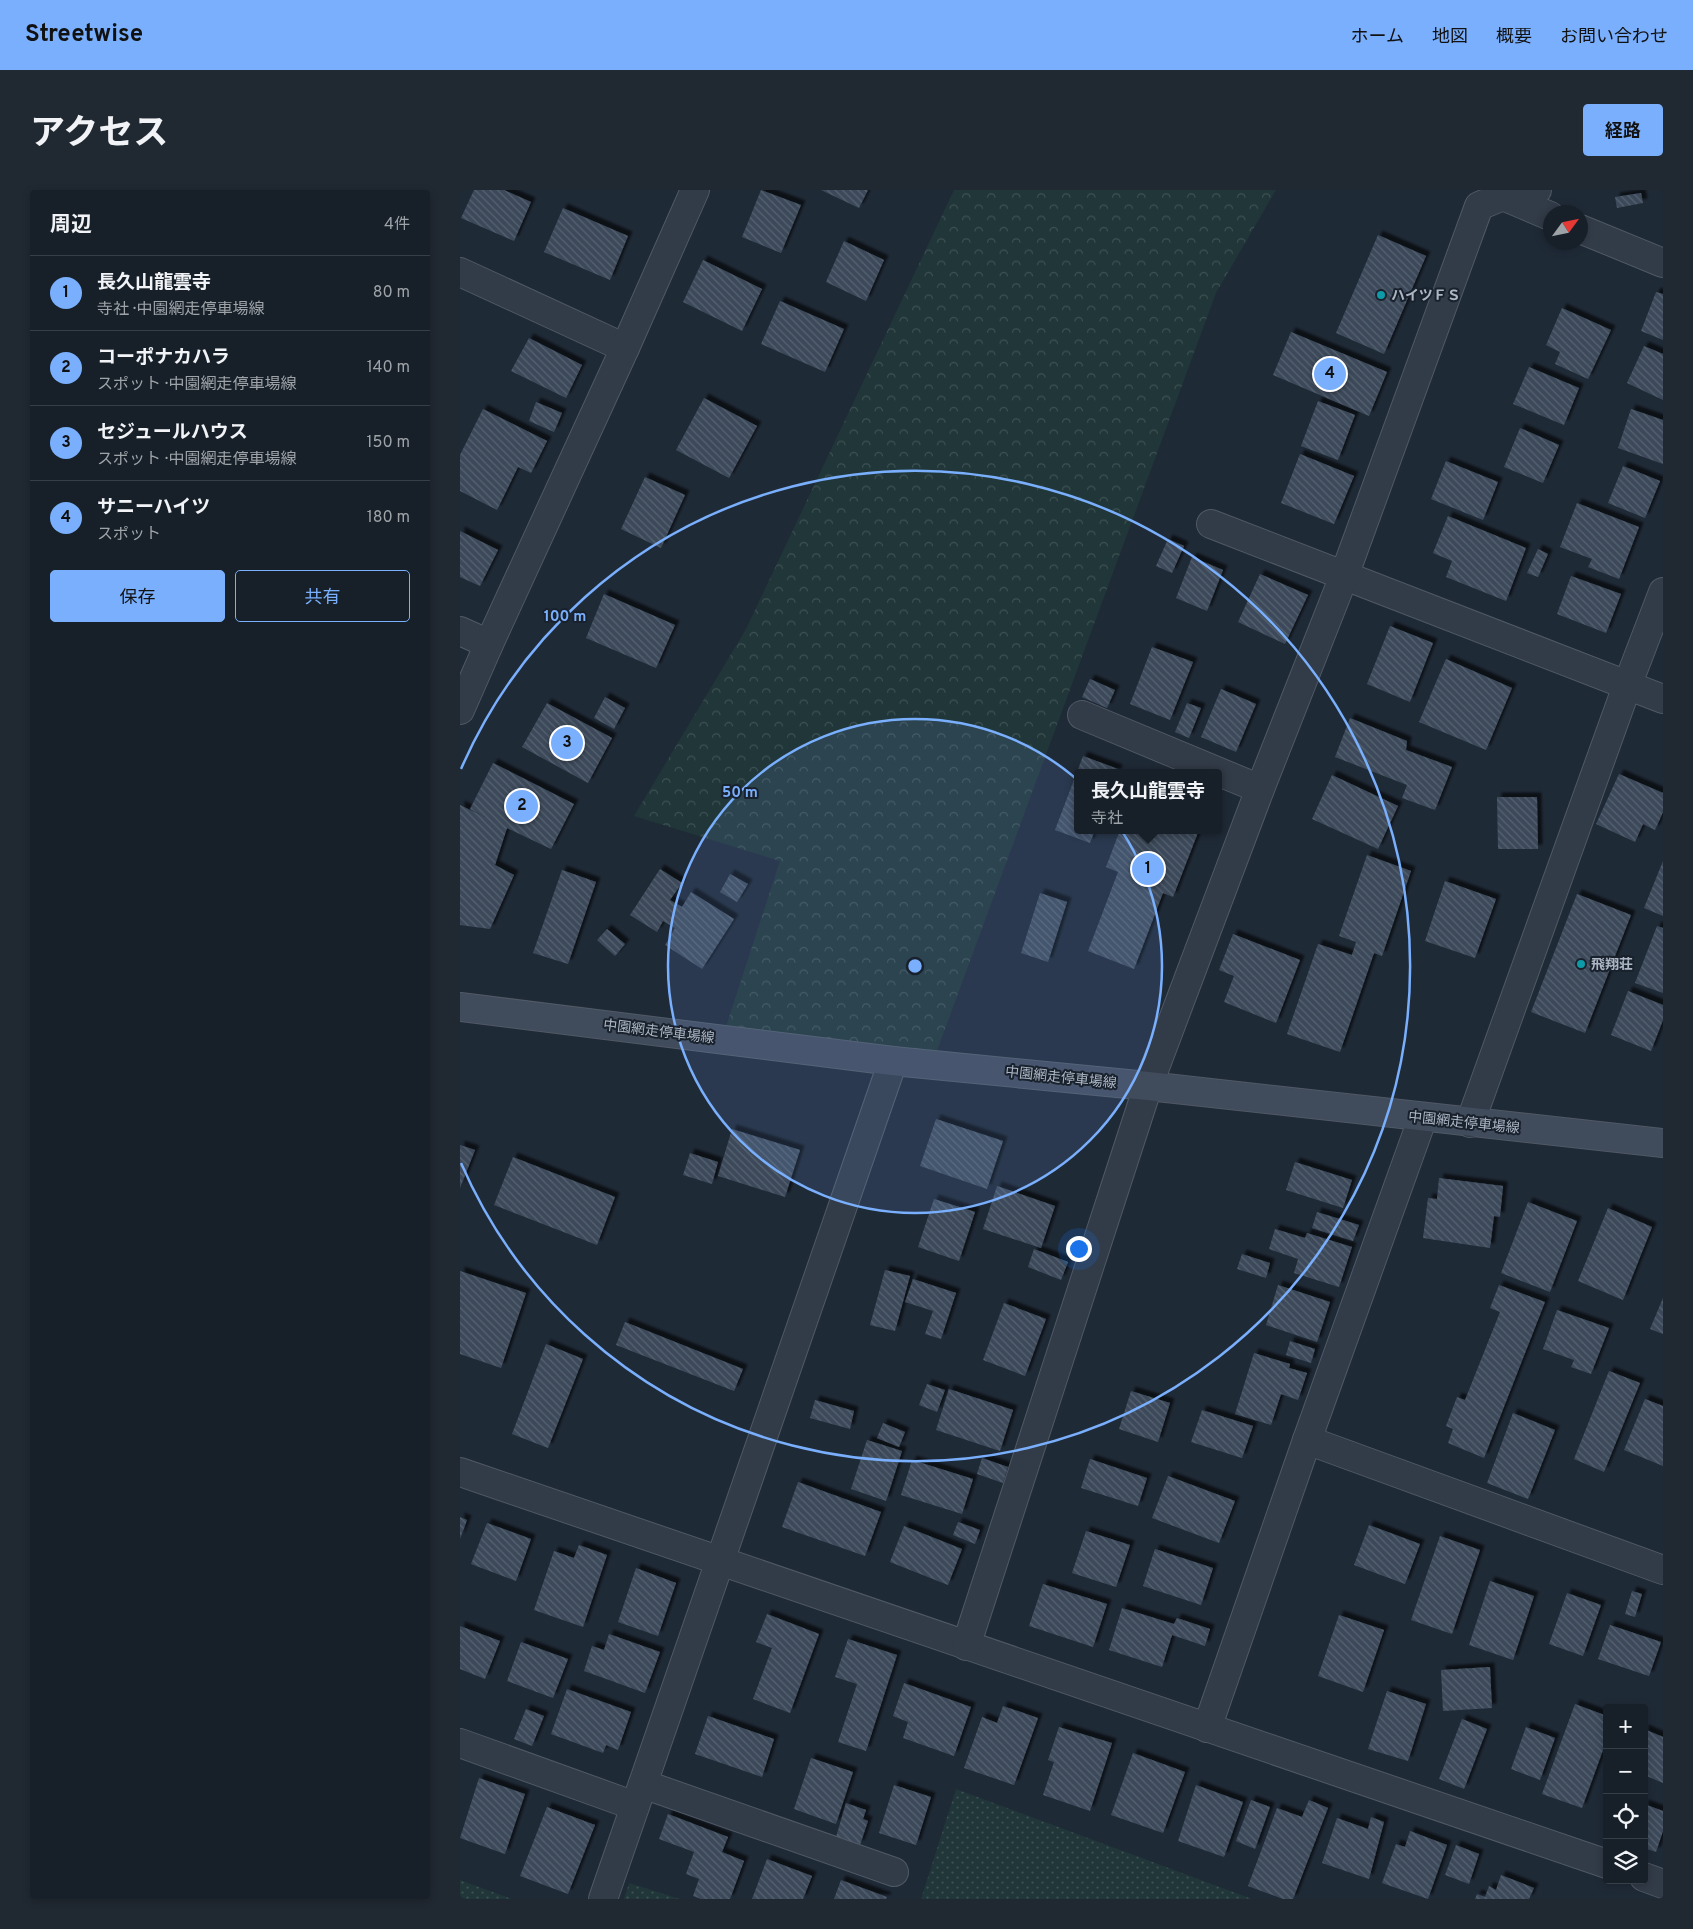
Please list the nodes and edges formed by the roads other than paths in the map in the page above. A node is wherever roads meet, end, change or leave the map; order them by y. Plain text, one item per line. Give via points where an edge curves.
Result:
1 (695, 190) edge
2 (1537, 190) edge
3 (1502, 196) junction
4 (1543, 213) edge
5 (1588, 231) edge
6 (1663, 263) edge
7 (460, 272) edge
8 (625, 348) junction
9 (1211, 524) dead end
10 (1344, 576) junction
11 (1663, 592) edge
12 (460, 631) edge
13 (489, 644) junction
14 (1627, 686) junction
15 (1663, 699) edge
16 (460, 710) edge
17 (1082, 715) dead end
18 (1212, 769) edge
19 (1222, 773) edge
20 (1260, 789) junction
21 (460, 1007) edge
22 (893, 1061) junction
23 (1148, 1086) junction
24 (1423, 1117) junction
25 (1470, 1122) junction
26 (1663, 1143) edge
27 (1307, 1440) junction
28 (460, 1472) edge
29 (719, 1561) junction
30 (1663, 1570) edge
31 (966, 1646) junction
32 (1207, 1728) junction
33 (460, 1743) edge
34 (639, 1795) junction
35 (1603, 1863) edge
36 (894, 1872) dead end
37 (1648, 1878) edge
38 (1663, 1884) edge
39 (603, 1899) edge

1 - 8 street
2 - 3 street
3 - 4 street
3 - 10 street via 1479,206
5 - 6 street
7 - 8 street
8 - 13 street
9 - 10 street
10 - 14 street
10 - 20 street
11 - 14 street
12 - 13 street
13 - 16 street
14 - 15 street
14 - 25 street
17 - 18 street
19 - 20 street
20 - 23 street
21 - 22 main road, 中園網走停車場線
22 - 23 main road, 中園網走停車場線
22 - 29 street
23 - 24 main road, 中園網走停車場線
23 - 31 street
24 - 25 main road, 中園網走停車場線
24 - 27 street
25 - 26 main road, 中園網走停車場線
27 - 30 street
27 - 32 street
28 - 29 street
29 - 31 street
29 - 34 street
31 - 32 street
32 - 35 street
33 - 34 street
34 - 36 street
34 - 39 street
37 - 38 street

